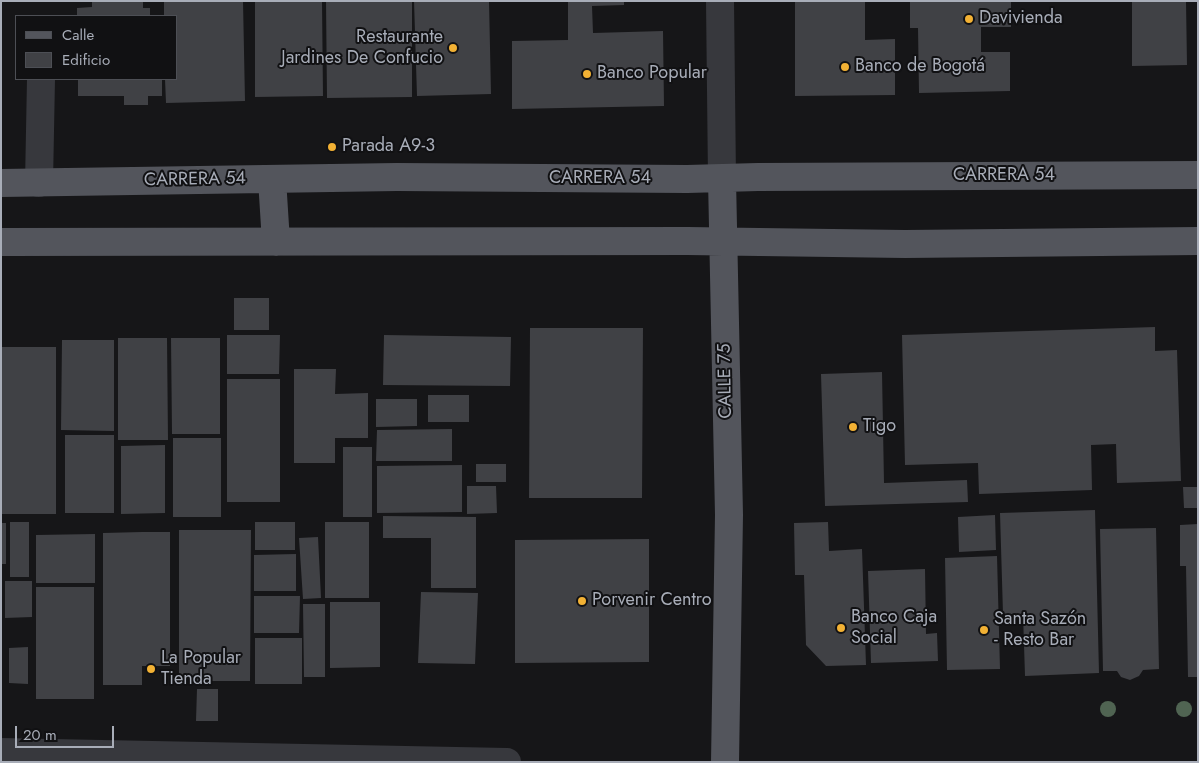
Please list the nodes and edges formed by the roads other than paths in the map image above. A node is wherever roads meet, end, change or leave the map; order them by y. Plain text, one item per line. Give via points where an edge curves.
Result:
1 (720, 1) edge
2 (40, 80) edge
3 (1198, 175) edge
4 (272, 179) junction
5 (722, 179) junction
6 (1, 183) edge
7 (39, 183) junction
8 (724, 241) junction
9 (1198, 241) edge
10 (1, 242) edge
11 (276, 242) junction
12 (1, 752) edge
13 (507, 762) edge
14 (725, 762) edge

1 - 5 street, CALLE 75
2 - 7 street
3 - 5 main road, CARRERA 54 via 768,176
4 - 5 main road, CARRERA 54
4 - 7 main road, CARRERA 54
4 - 11 main road
5 - 8 main road, CALLE 75
6 - 7 main road, CARRERA 54
8 - 9 main road via 905,244
8 - 11 main road
8 - 14 main road, CALLE 75 via 729,515
10 - 11 main road
12 - 13 street

